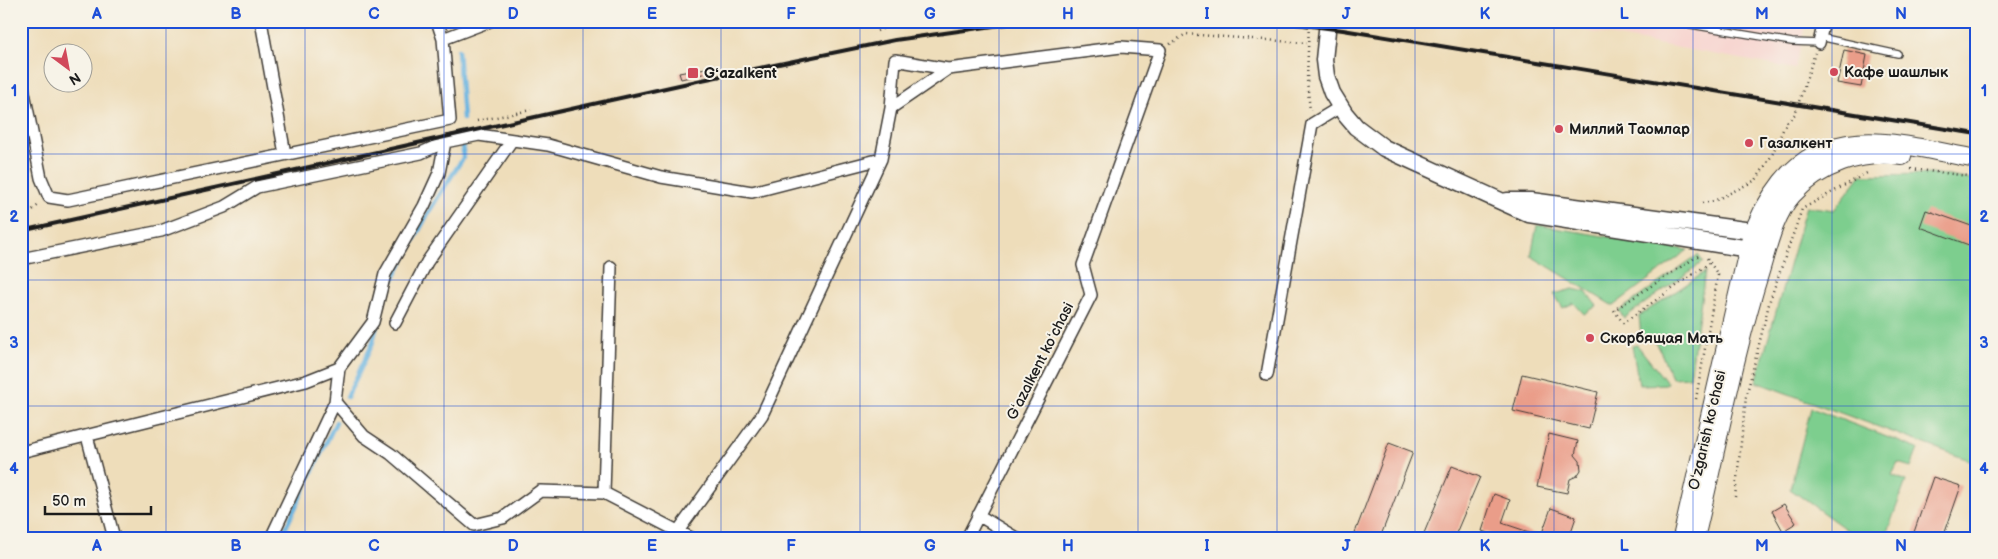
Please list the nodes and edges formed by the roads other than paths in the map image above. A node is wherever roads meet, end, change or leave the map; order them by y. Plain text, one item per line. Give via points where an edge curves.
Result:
1 (261, 21) edge
2 (437, 21) edge
3 (490, 21) edge
4 (1328, 21) edge
5 (1667, 21) edge
6 (1824, 21) edge
7 (443, 39) junction
8 (1819, 40) junction
9 (1898, 54) dead end
10 (948, 69) junction
11 (21, 77) edge
12 (1340, 107) junction
13 (891, 108) junction
14 (512, 140) junction
15 (444, 142) junction
16 (285, 154) junction
17 (1977, 159) edge
18 (881, 160) junction
19 (1977, 168) edge
20 (1500, 201) junction
21 (1754, 231) junction
22 (1772, 234) junction
23 (1757, 250) junction
24 (21, 259) edge
25 (611, 267) dead end
26 (394, 324) dead end
27 (339, 368) junction
28 (1267, 376) dead end
29 (335, 402) junction
30 (87, 436) junction
31 (21, 452) edge
32 (604, 493) junction
33 (978, 515) junction
34 (676, 534) edge
35 (114, 538) edge
36 (270, 538) edge
37 (691, 538) edge
38 (967, 538) edge
39 (1016, 538) edge
40 (1682, 538) edge
41 (1695, 538) edge

1 - 16 street
2 - 7 street
3 - 7 street
4 - 12 main road via 1324,43 1325,68
5 - 8 lane via 1792,42
6 - 8 street
7 - 16 street via 450,120
8 - 9 lane
10 - 13 street
10 - 13 street via 895,60
10 - 33 street, Gʻazalkent koʻchasi via 1121,47 1160,50 1083,266 1091,295
11 - 16 street via 41,178 49,197 68,200
12 - 20 main road via 1356,127 1377,144
12 - 28 street via 1312,124
13 - 18 street
14 - 15 street via 479,135
14 - 18 street via 548,145 661,176 752,192
14 - 26 street via 427,262
15 - 24 street via 421,153 258,187 224,207 160,231
15 - 27 street via 440,173 385,274 373,322
17 - 21 main road, Oʻzgarish koʻchasi via 1877,142 1834,146 1813,155 1794,169 1764,207
18 - 34 street via 762,415
19 - 22 main road, Oʻzgarish koʻchasi via 1895,155 1850,159 1822,171 1797,190 1784,207
20 - 21 main road via 1531,201
20 - 23 main road via 1529,214
21 - 22 main road
21 - 23 main road, Oʻzgarish koʻchasi
22 - 23 main road, Oʻzgarish koʻchasi
23 - 40 main road, Oʻzgarish koʻchasi
23 - 41 main road, Oʻzgarish koʻchasi via 1752,296
25 - 32 street
27 - 29 street
27 - 30 street via 306,381
29 - 32 street via 364,436 391,454 474,525 503,518 540,491
29 - 36 street
30 - 31 street
30 - 35 street
32 - 34 street
33 - 38 street, Gʻazalkent koʻchasi
33 - 39 street
34 - 37 street

